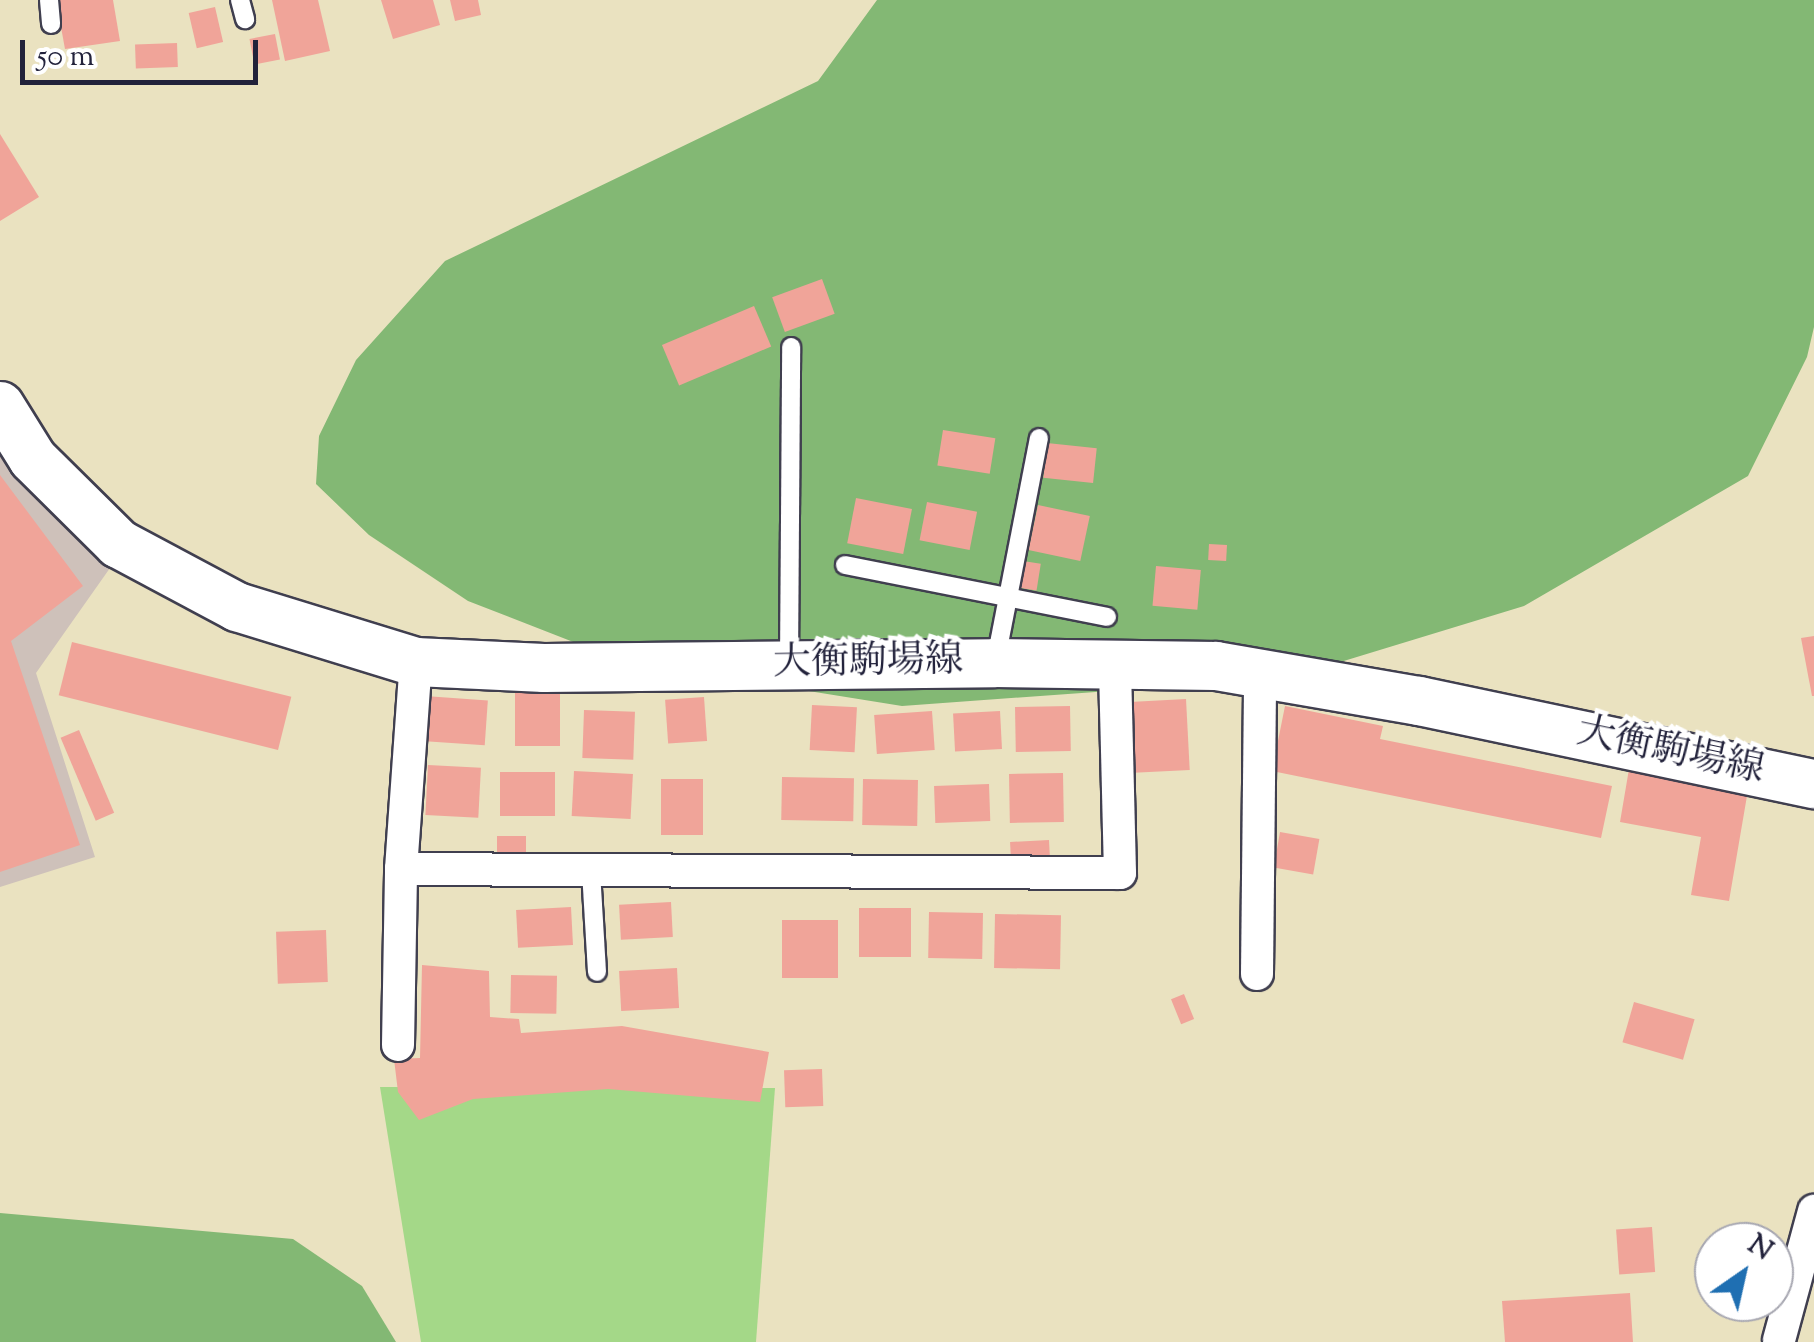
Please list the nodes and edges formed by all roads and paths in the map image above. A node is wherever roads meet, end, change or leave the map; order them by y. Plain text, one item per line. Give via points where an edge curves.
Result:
1 (50, 0) edge
2 (240, 0) edge
3 (245, 19) dead end
4 (51, 24) dead end
5 (792, 347) dead end
6 (0, 406) edge
7 (1040, 438) dead end
8 (845, 564) dead end
9 (1008, 598) junction
10 (1107, 617) dead end
11 (416, 662) junction
12 (995, 663) junction
13 (788, 665) junction
14 (1116, 666) junction
15 (1260, 674) junction
16 (1814, 784) edge
17 (401, 869) junction
18 (591, 871) junction
19 (596, 972) dead end
20 (1258, 974) dead end
21 (398, 1045) dead end
22 (1814, 1211) edge
23 (1780, 1340) edge

1 - 4 lane
2 - 3 lane
5 - 13 lane
6 - 11 main road, 大衡駒場線 via 32,460 119,544 237,607
7 - 9 lane
8 - 9 lane
9 - 10 lane
9 - 12 lane
11 - 13 main road, 大衡駒場線
11 - 17 street
12 - 13 main road, 大衡駒場線
12 - 14 main road, 大衡駒場線
14 - 15 main road, 大衡駒場線 via 1216,666
14 - 18 street via 1120,873
15 - 16 main road, 大衡駒場線 via 1418,700
15 - 20 street
17 - 18 street
17 - 21 street
18 - 19 lane
22 - 23 street

